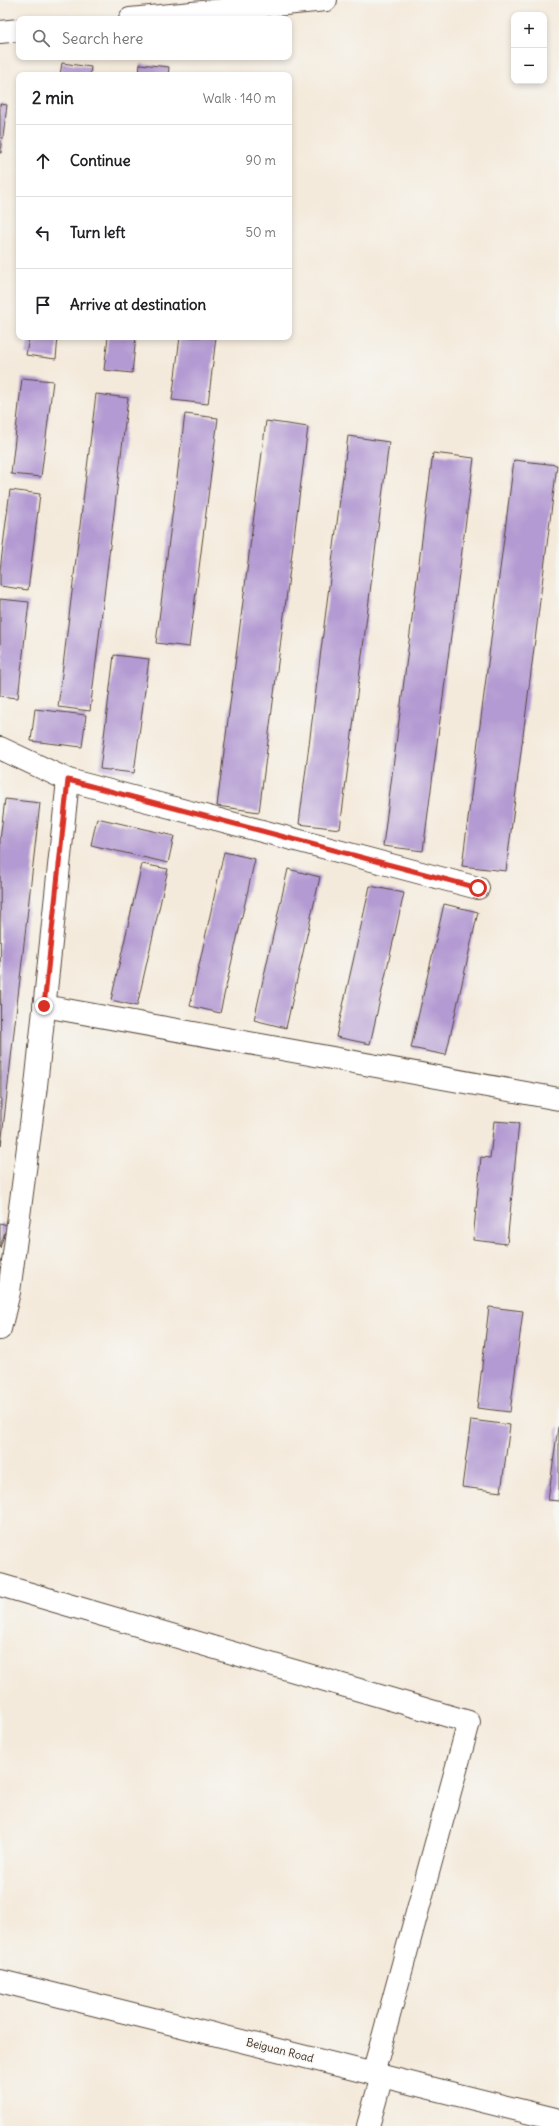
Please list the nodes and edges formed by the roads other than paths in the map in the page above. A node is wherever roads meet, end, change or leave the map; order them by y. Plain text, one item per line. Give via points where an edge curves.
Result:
1 (326, 0) edge
2 (161, 16) edge
3 (16, 30) edge
4 (0, 32) edge
5 (0, 748) edge
6 (68, 780) junction
7 (478, 888) dead end
8 (44, 1006) junction
9 (559, 1099) edge
10 (0, 1329) edge
11 (0, 1585) edge
12 (0, 1981) edge
13 (378, 2075) junction
14 (559, 2120) edge
15 (368, 2126) edge

1 - 2 street
3 - 4 street
5 - 6 street
6 - 7 street
6 - 8 street
8 - 9 street
8 - 10 street via 10,1284
11 - 13 street via 469,1722
12 - 13 street, Beiguan Road
13 - 14 street, Beiguan Road
13 - 15 street

